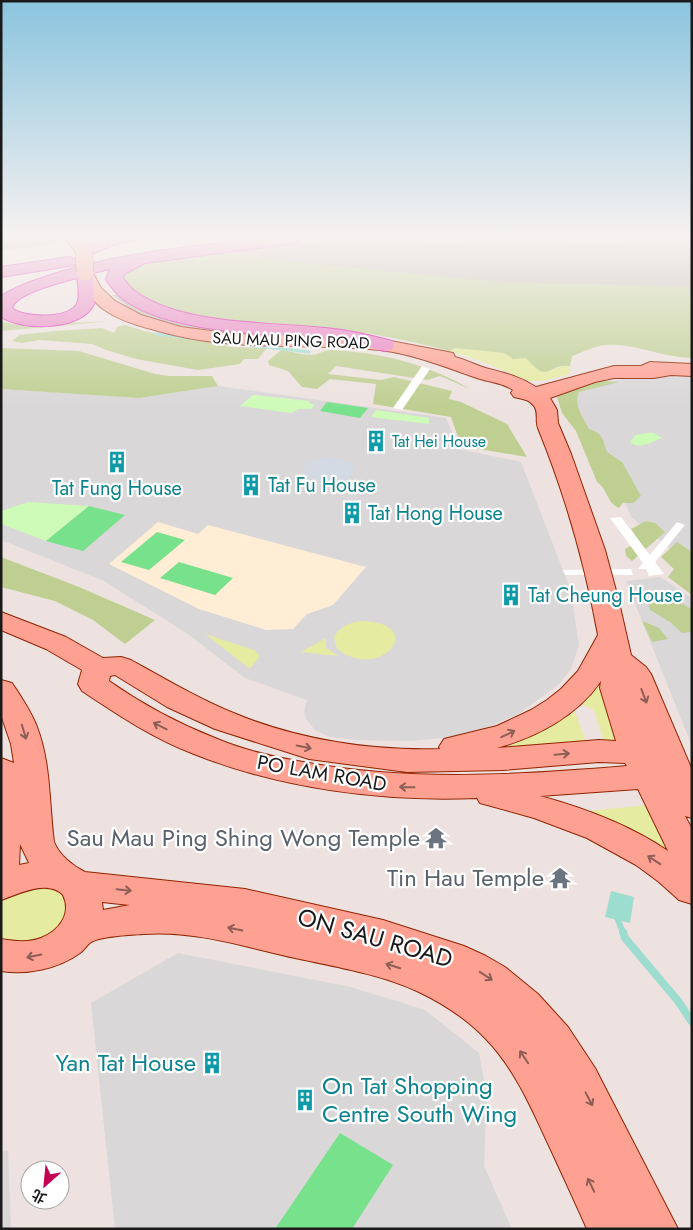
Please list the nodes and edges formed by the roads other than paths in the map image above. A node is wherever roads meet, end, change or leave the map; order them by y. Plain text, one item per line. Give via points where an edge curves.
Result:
1 (20, 293) edge
2 (86, 293) edge
3 (97, 293) edge
4 (128, 293) edge
5 (385, 345) junction
6 (692, 370) edge
7 (483, 374) junction
8 (530, 391) junction
9 (507, 396) junction
10 (546, 423) junction
11 (1, 620) edge
12 (614, 647) junction
13 (98, 667) junction
14 (1, 690) edge
15 (356, 755) junction
16 (657, 765) junction
17 (1, 768) edge
18 (455, 787) junction
19 (692, 806) edge
20 (692, 864) edge
21 (1, 872) edge
22 (69, 881) junction
23 (1, 886) edge
24 (692, 890) edge
25 (77, 931) junction
26 (1, 955) edge
27 (612, 1229) edge
28 (654, 1229) edge

1 - 2 highway via 5,302 3,309 7,313 19,318 50,320 77,313 86,302
3 - 5 main road, SAU MAU PING ROAD via 109,305 135,319 179,332 234,340
4 - 5 highway via 142,303 190,318 235,326 340,335
5 - 7 main road, SAU MAU PING ROAD via 429,354
6 - 8 main road via 591,376 545,393
7 - 8 main road, SAU MAU PING ROAD via 502,377
7 - 9 main road, SAU MAU PING ROAD via 486,381
8 - 9 main road
8 - 10 main road, SAU MAU PING ROAD via 541,400 546,410
9 - 10 main road, SAU MAU PING ROAD
10 - 12 main road, SAU MAU PING ROAD via 560,454 592,550
11 - 13 main road, PO LAM ROAD via 56,643
15 -> 12 main road via 441,749 498,738 565,701
12 - 16 main road, SAU MAU PING ROAD via 615,688
13 -> 15 main road, PO LAM ROAD via 121,666 182,702 258,733 309,748
18 -> 13 main road, PO LAM ROAD via 350,782 238,757 174,732 116,700 93,684
14 -> 22 main road via 20,719 27,741 37,842 42,854
15 -> 16 main road, PO LAM ROAD via 442,761 599,751
16 - 18 main road, PO LAM ROAD
16 - 19 main road, SAU MAU PING ROAD
16 - 20 main road, SAU MAU PING ROAD
17 - 21 main road
24 -> 18 main road via 652,859 591,826 527,803
22 - 23 main road, ON SAU ROAD via 47,874 29,875
22 - 25 main road via 82,894 85,906
22 -> 28 main road, ON SAU ROAD via 274,910 392,938 472,967 514,997 553,1040 580,1082
25 -> 26 main road via 64,944 35,957
27 -> 25 main road, ON SAU ROAD via 549,1098 528,1063 501,1027 452,991 418,974 376,960 191,920 166,918 109,922

